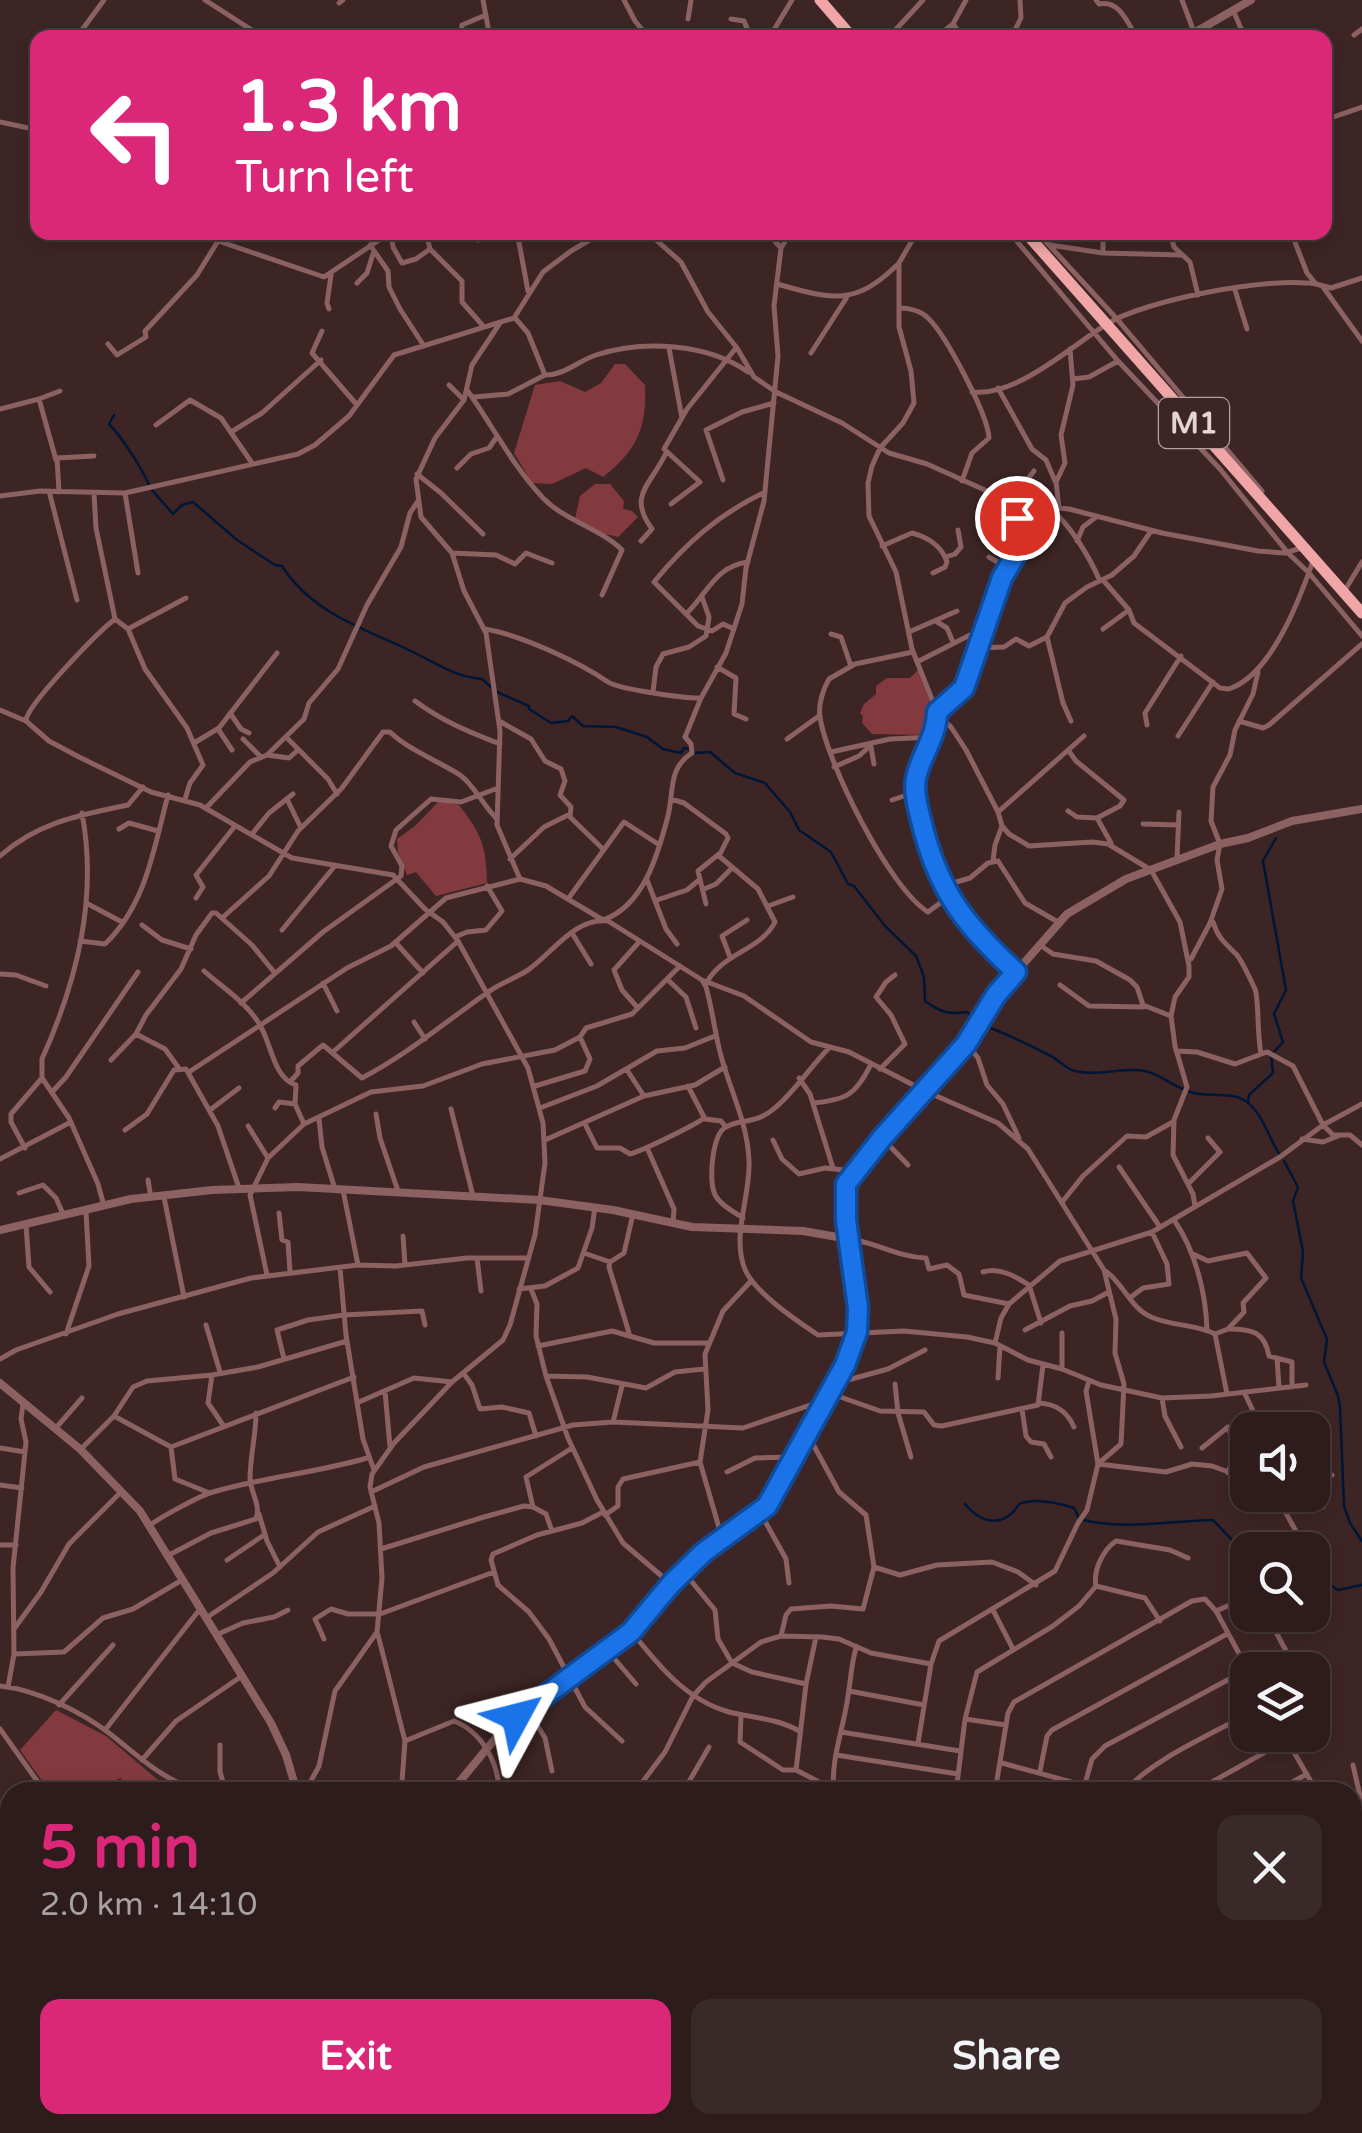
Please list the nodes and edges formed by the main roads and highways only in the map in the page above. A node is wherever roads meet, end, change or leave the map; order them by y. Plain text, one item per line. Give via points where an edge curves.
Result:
1 (820, 0) edge
2 (846, 30) edge
3 (1041, 241) edge
4 (1362, 613) edge

1 - 2 highway
3 - 4 highway, M1

